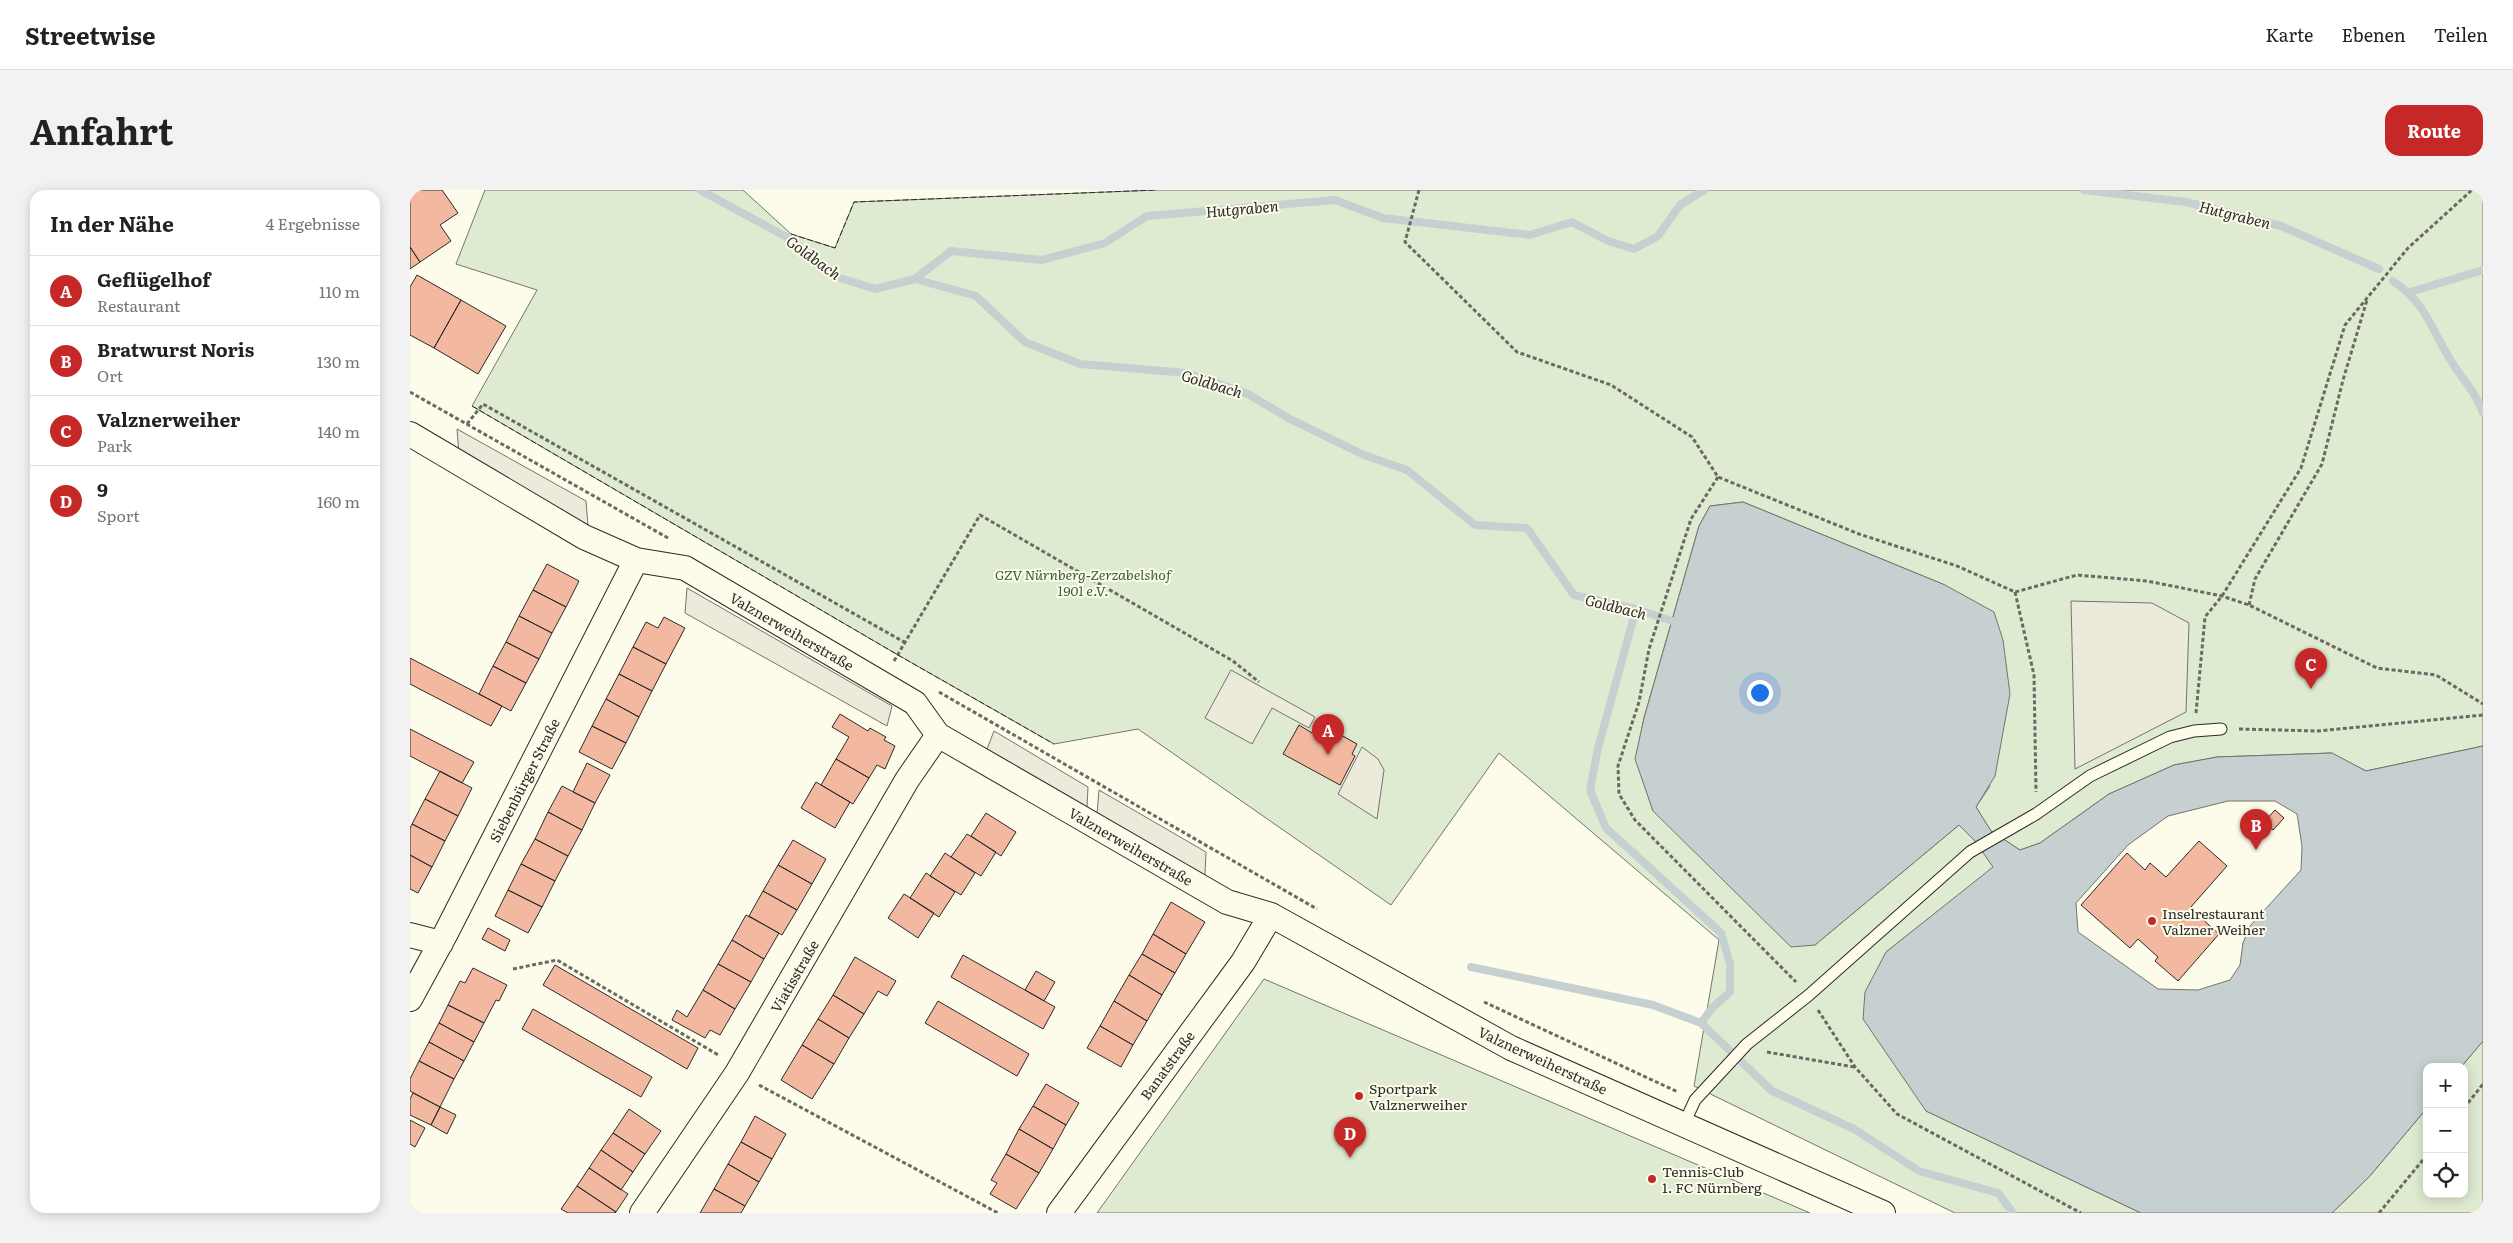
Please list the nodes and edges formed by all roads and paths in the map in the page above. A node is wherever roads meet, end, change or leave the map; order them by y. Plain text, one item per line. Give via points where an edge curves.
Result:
1 (1418, 190) edge
2 (2472, 190) edge
3 (2367, 299) junction
4 (410, 392) edge
5 (467, 424) junction
6 (410, 434) edge
7 (1718, 477) junction
8 (675, 542) dead end
9 (636, 560) junction
10 (2015, 592) junction
11 (2222, 596) junction
12 (2249, 605) junction
13 (904, 642) junction
14 (892, 665) dead end
15 (1259, 682) dead end
16 (934, 689) dead end
17 (2483, 704) edge
18 (2483, 715) edge
19 (2221, 729) joint
20 (2194, 731) junction
21 (938, 735) junction
22 (2036, 814) junction
23 (1320, 911) dead end
24 (1270, 915) junction
25 (410, 935) edge
26 (441, 943) junction
27 (513, 969) dead end
28 (1809, 995) junction
29 (410, 999) edge
30 (1478, 999) dead end
31 (1747, 1044) junction
32 (1855, 1067) junction
33 (737, 1073) junction
34 (2483, 1084) edge
35 (1694, 1100) junction
36 (2468, 1103) edge
37 (1684, 1124) junction
38 (2423, 1160) edge
39 (642, 1213) edge
40 (998, 1213) edge
41 (1059, 1213) edge
42 (1883, 1213) edge
43 (2081, 1213) edge
44 (2379, 1213) edge

1 - 7 path via 1405,242 1517,352 1611,385 1692,437
2 - 3 path via 2408,248
3 - 11 path via 2345,325 2301,468
3 - 12 path via 2322,464 2255,579
4 - 5 path
5 - 8 path
5 - 13 path via 483,404
6 - 9 street, Valznerweiherstraße via 584,537
7 - 10 path via 1859,534 1957,566
7 - 28 path via 1691,519 1665,596 1639,702 1618,766 1619,794 1635,820
9 - 21 street, Valznerweiherstraße via 685,568 915,702
9 - 26 street, Siebenbürger Straße
10 - 11 path via 2077,575 2147,581
10 - 22 path via 2034,676
11 - 12 path
11 - 20 path via 2205,617
12 - 17 path via 2376,668 2436,676
13 - 14 path
13 - 15 path via 980,515 1233,662
16 - 23 path
18 - 19 path via 2318,730
19 - 20 lane
20 - 22 lane via 2170,737 2090,776
21 - 24 street, Valznerweiherstraße via 1228,902
21 - 33 street, Viatisstraße via 907,780
22 - 28 lane via 1970,852
24 - 37 street, Valznerweiherstraße via 1511,1048
24 - 41 street, Banatstraße via 1243,962
25 - 26 street
26 - 29 street, Siebenbürger Straße
27 - 33 path via 557,960 720,1056
28 - 31 lane
28 - 32 path
30 - 35 path
31 - 32 path via 1762,1051
31 - 35 lane
32 - 43 path via 1897,1114
33 - 39 street, Viatisstraße
33 - 40 path
34 - 36 path
35 - 37 lane
37 - 42 street, Valznerweiherstraße
38 - 44 path

